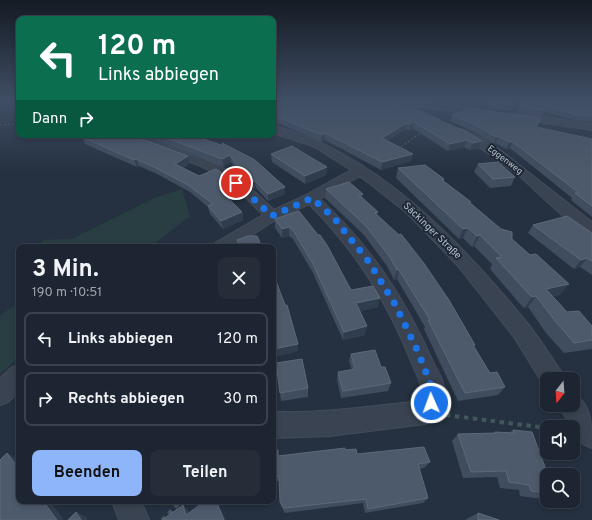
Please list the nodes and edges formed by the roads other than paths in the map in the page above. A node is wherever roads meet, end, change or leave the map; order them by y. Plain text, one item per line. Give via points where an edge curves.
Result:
1 (440, 123) edge
2 (566, 123) edge
3 (592, 127) edge
4 (276, 130) edge
5 (137, 138) edge
6 (360, 171) junction
7 (312, 198) junction
8 (272, 216) junction
9 (592, 229) edge
10 (226, 244) edge
11 (548, 372) edge
12 (576, 412) edge
13 (276, 425) edge
14 (592, 435) edge
15 (127, 504) edge
16 (134, 520) edge

1 - 9 street, Eggenweg via 472,137 493,150 571,215
2 - 3 street
4 - 6 street, Säckinger Straße via 317,144
5 - 8 street via 207,165 236,183
6 - 7 street
6 - 11 street, Säckinger Straße via 412,210 464,262 521,332
7 - 8 street
7 - 13 street via 334,218 369,262 396,306 419,354 433,393 431,403 425,412 308,425
8 - 10 street
12 - 14 street
15 - 16 street

